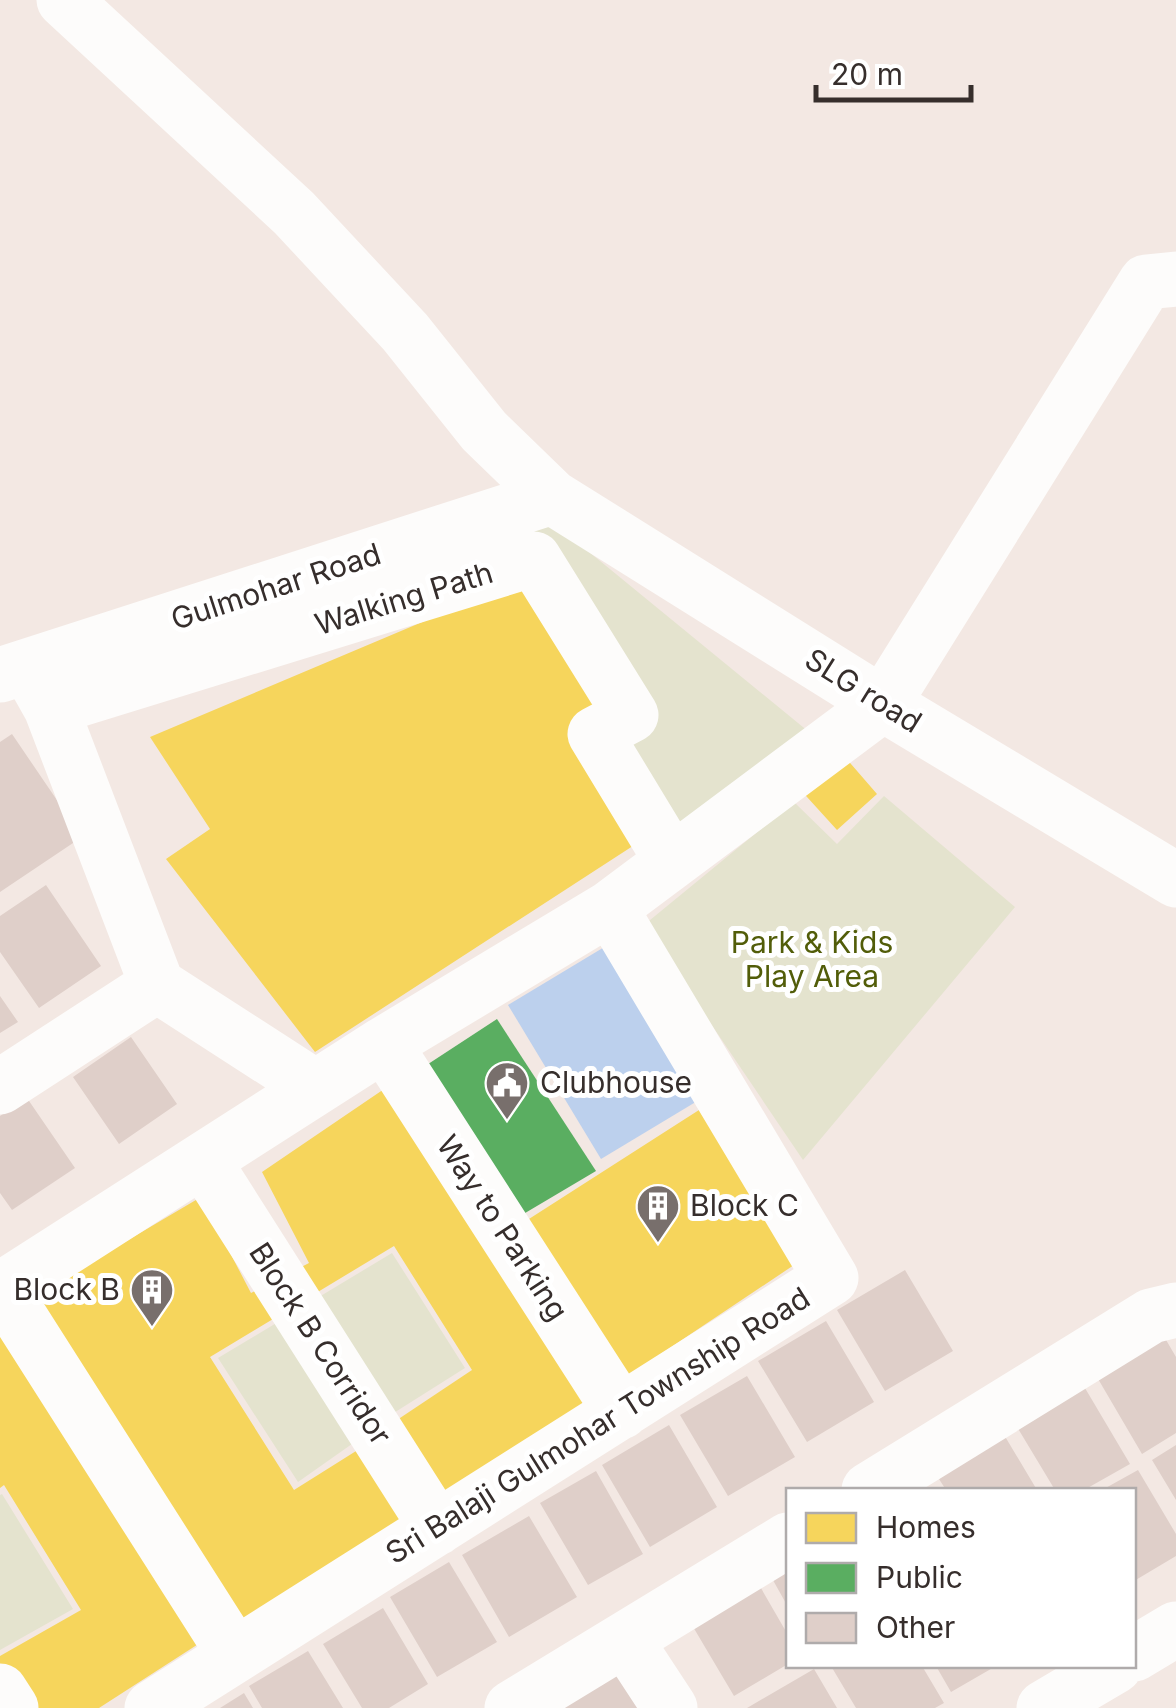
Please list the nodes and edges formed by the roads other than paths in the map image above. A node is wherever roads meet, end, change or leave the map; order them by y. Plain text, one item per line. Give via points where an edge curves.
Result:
1 (64, 0) edge
2 (1176, 279) edge
3 (552, 497) junction
4 (26, 684) edge
5 (883, 704) junction
6 (672, 861) junction
7 (1176, 880) edge
8 (610, 908) junction
9 (158, 986) junction
10 (384, 1044) junction
11 (0, 1086) edge
12 (315, 1088) junction
13 (203, 1160) junction
14 (1, 1290) edge
15 (1176, 1310) edge
16 (620, 1412) junction
17 (872, 1488) edge
18 (438, 1528) junction
19 (786, 1541) edge
20 (1176, 1629) edge
21 (626, 1641) junction
22 (1136, 1653) edge
23 (235, 1656) junction
24 (1112, 1668) edge
25 (0, 1692) edge
26 (11, 1708) edge
27 (152, 1708) edge
28 (512, 1708) edge
29 (670, 1708) edge
30 (1044, 1708) edge

1 - 3 street, SLG road via 294,213 484,431
2 - 5 street via 1146,282
3 - 4 street, Gulmohar Road
3 - 5 street, SLG road
4 - 6 street, Walking Path via 534,559 631,715 595,734
4 - 9 street
5 - 6 street
5 - 7 street, SLG road
6 - 8 street
8 - 10 street
8 - 16 street, Sri Balaji Gulmohar Township Road via 831,1278
9 - 11 street
9 - 12 street
10 - 12 street
10 - 16 street, Way to Parking
12 - 13 street
13 - 14 street
13 - 18 street, Block B Corridor
14 - 23 street
15 - 17 street via 1151,1316
16 - 18 street, Sri Balaji Gulmohar Township Road
18 - 23 street, Sri Balaji Gulmohar Township Road
19 - 21 street
20 - 22 street
21 - 28 street
21 - 29 street
23 - 27 street, Sri Balaji Gulmohar Township Road
24 - 30 street
25 - 26 street

